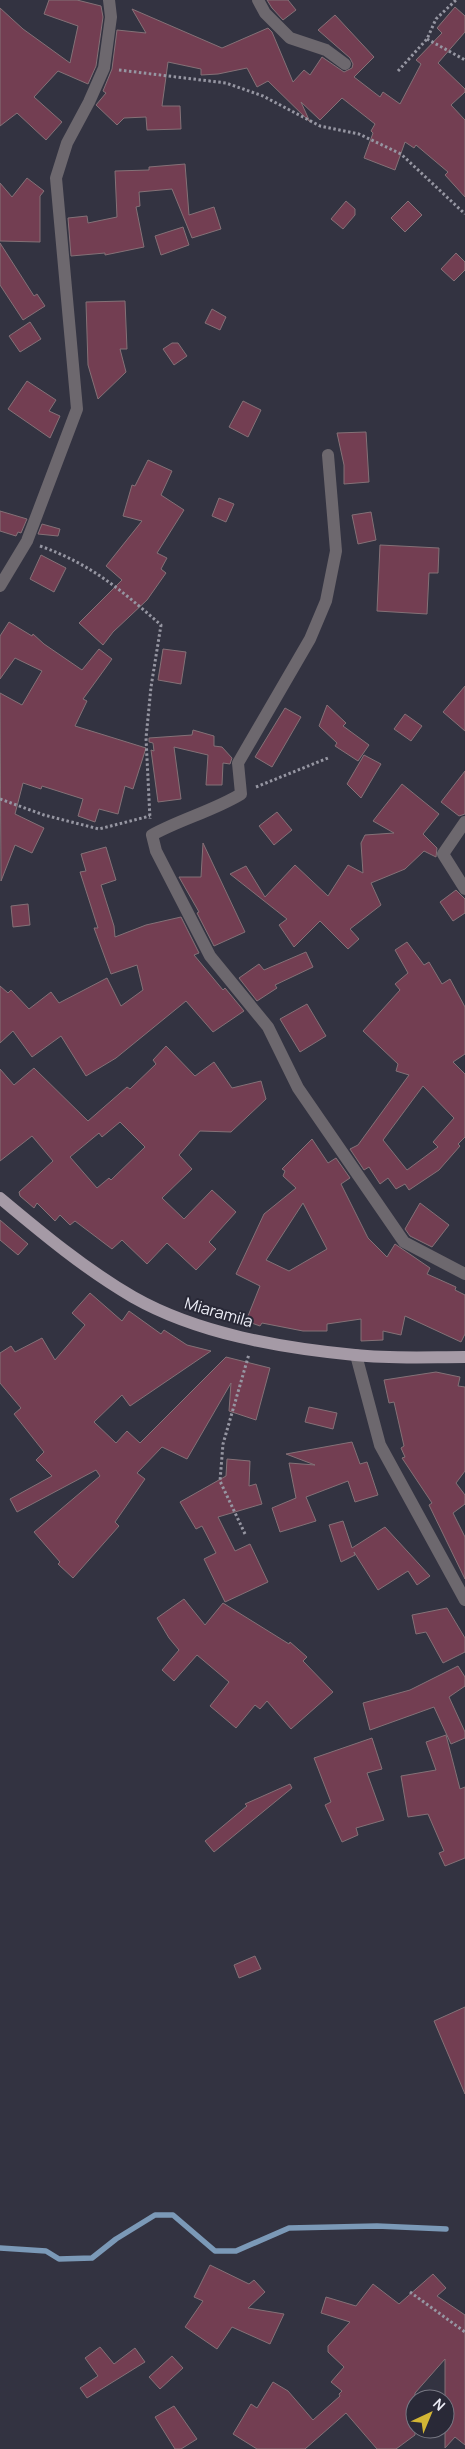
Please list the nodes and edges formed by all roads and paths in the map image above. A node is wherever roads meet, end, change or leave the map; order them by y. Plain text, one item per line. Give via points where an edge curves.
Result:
1 (110, 0) edge
2 (258, 0) edge
3 (456, 0) edge
4 (427, 39) junction
5 (465, 60) edge
6 (345, 64) dead end
7 (104, 68) junction
8 (398, 71) dead end
9 (465, 214) edge
10 (328, 456) dead end
11 (27, 542) junction
12 (0, 586) edge
13 (328, 758) dead end
14 (242, 794) junction
15 (0, 799) edge
16 (150, 816) junction
17 (465, 822) edge
18 (152, 835) junction
19 (465, 889) edge
20 (0, 1198) edge
21 (465, 1274) edge
22 (253, 1339) junction
23 (356, 1355) junction
24 (465, 1357) edge
25 (246, 1534) dead end
26 (465, 1600) edge
27 (410, 2292) dead end
28 (465, 2332) edge

1 - 7 street
2 - 6 street via 265,13 290,38 326,50
3 - 4 path via 436,19
4 - 5 path
4 - 8 path
7 - 9 path via 226,83 263,96 320,126 359,134 401,154
7 - 11 street via 67,143 56,178 77,409
10 - 14 street via 336,551 326,601 310,639 238,763
11 - 12 street
11 - 16 path via 63,554 112,582 161,625 146,738
13 - 14 path
14 - 18 street
15 - 16 path via 44,815 99,829
16 - 18 path
17 - 19 street via 443,854
18 - 21 street via 156,851 210,956 268,1027 298,1088 404,1242
20 - 22 main road, Miaramila via 64,1252 135,1298 180,1320
22 - 23 main road, Miaramila
22 - 25 path via 223,1444 220,1481
23 - 24 main road, Miaramila
23 - 26 street via 380,1445
27 - 28 path

